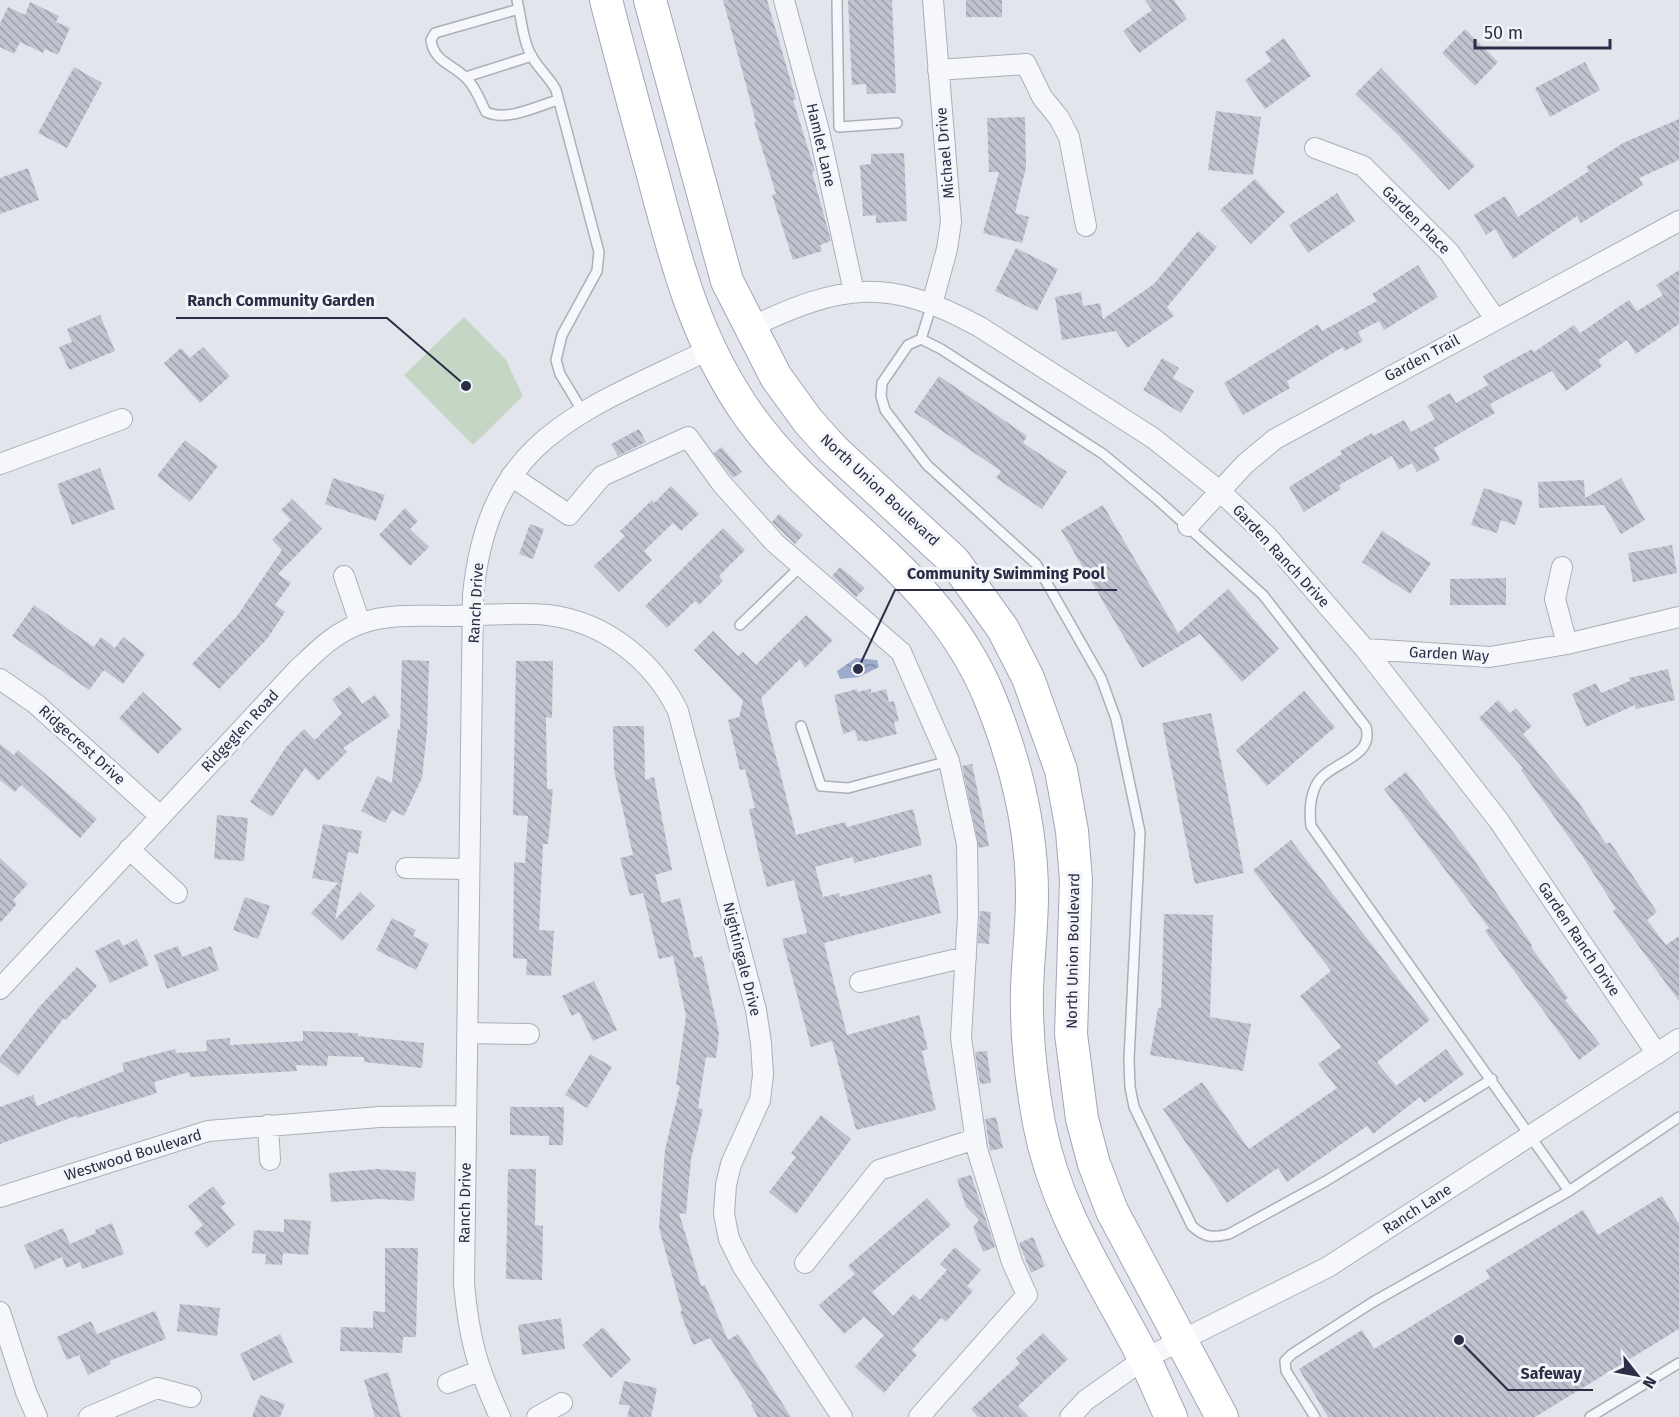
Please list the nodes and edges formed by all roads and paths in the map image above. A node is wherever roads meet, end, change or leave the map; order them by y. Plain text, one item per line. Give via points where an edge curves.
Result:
1 (606, 0) edge
2 (650, 0) edge
3 (784, 0) edge
4 (837, 0) edge
5 (933, 0) edge
6 (518, 5) edge
7 (532, 56) junction
8 (938, 70) junction
9 (466, 77) junction
10 (558, 100) junction
11 (897, 123) dead end
12 (839, 127) junction
13 (819, 131) junction
14 (1315, 148) dead end
15 (1679, 221) edge
16 (1086, 226) dead end
17 (854, 292) junction
18 (932, 304) junction
19 (1496, 320) junction
20 (749, 328) junction
21 (921, 339) junction
22 (710, 349) junction
23 (583, 412) junction
24 (122, 419) dead end
25 (0, 464) edge
26 (511, 476) junction
27 (1221, 492) junction
28 (1188, 526) junction
29 (801, 566) junction
30 (1562, 567) dead end
31 (344, 576) dead end
32 (473, 615) junction
33 (1679, 617) edge
34 (360, 623) junction
35 (740, 625) dead end
36 (1567, 644) junction
37 (1365, 649) junction
38 (0, 679) edge
39 (801, 726) dead end
40 (949, 761) junction
41 (160, 816) junction
42 (129, 849) junction
43 (406, 868) dead end
44 (468, 869) junction
45 (177, 892) dead end
46 (966, 957) junction
47 (860, 982) dead end
48 (0, 989) edge
49 (468, 1033) junction
50 (529, 1034) dead end
51 (1679, 1040) edge
52 (1657, 1054) junction
53 (1492, 1079) junction
54 (466, 1116) junction
55 (1679, 1117) edge
56 (268, 1125) junction
57 (1530, 1136) junction
58 (975, 1139) junction
59 (270, 1160) dead end
60 (1569, 1191) junction
61 (0, 1197) edge
62 (805, 1263) dead end
63 (0, 1312) edge
64 (1181, 1341) junction
65 (1144, 1359) junction
66 (1679, 1363) edge
67 (479, 1371) junction
68 (447, 1383) dead end
69 (191, 1397) dead end
70 (562, 1403) dead end
71 (37, 1417) edge
72 (88, 1417) edge
73 (500, 1417) edge
74 (537, 1417) edge
75 (842, 1417) edge
76 (919, 1417) edge
77 (1070, 1417) edge
78 (1171, 1417) edge
79 (1222, 1417) edge
80 (1315, 1417) edge
81 (1590, 1417) edge

1 - 22 main road via 686,296
2 - 20 main road, North Union Boulevard via 723,270
3 - 13 street, Hamlet Lane
4 - 12 lane
5 - 8 street, Michael Drive
6 - 7 lane
6 - 9 lane via 435,33 432,51
7 - 9 lane
7 - 10 lane via 550,78
8 - 16 street via 1026,64 1069,137
8 - 18 street, Michael Drive via 951,222
9 - 10 lane via 486,112 493,116
10 - 23 lane via 599,252 597,271 562,334 556,360
11 - 12 lane
12 - 13 lane
13 - 17 street, Hamlet Lane
14 - 19 street, Garden Place via 1363,166 1449,252
15 - 19 street, Garden Trail
17 - 18 street, Garden Ranch Drive via 900,294
17 - 20 street, Garden Ranch Drive via 818,298
18 - 21 lane
18 - 27 street, Garden Ranch Drive via 980,327 1153,438
19 - 27 street, Garden Trail via 1275,439 1245,464
20 - 64 main road, North Union Boulevard via 776,377 808,421 954,561 1003,629 1028,678 1061,771 1072,831 1076,879 1071,1034 1082,1119 1104,1192
21 - 28 lane via 1103,454
21 - 53 lane via 908,345 882,383 885,410 927,465 1036,564 1101,678 1116,719 1140,832 1130,1087 1134,1107 1192,1226 1213,1238 1230,1234 1326,1181
22 - 23 street, Ranch Drive
22 - 65 main road via 748,415 777,451 904,571 932,603 986,689 1022,794 1030,850 1030,1052 1048,1165 1087,1258
23 - 26 street, Ranch Drive via 539,443
24 - 25 street
26 - 29 street via 569,515 602,476 688,437 722,484
26 - 32 street, Ranch Drive via 485,528 476,564
27 - 28 street, Garden Trail
27 - 37 street, Garden Ranch Drive via 1268,536
28 - 53 lane via 1263,595 1366,727 1368,735 1363,749 1322,777 1315,788 1309,813 1311,826
29 - 35 lane
29 - 40 street via 901,652
30 - 36 street via 1555,599
31 - 34 street
32 - 34 street, Ridgeglen Road via 403,615
32 - 44 street, Ranch Drive
32 - 75 street, Nightingale Drive via 547,615 594,628 626,646 649,666 667,688 678,711 750,987 761,1044 760,1100 731,1164 726,1185 724,1214 729,1239 743,1267
33 - 36 street, Garden Way
34 - 41 street, Ridgeglen Road via 314,654
36 - 37 street, Garden Way via 1479,658
37 - 52 street, Garden Ranch Drive via 1499,821
38 - 41 street, Ridgecrest Drive via 36,704
39 - 40 lane via 821,786 848,788
40 - 46 street via 967,844
41 - 42 street, Ridgeglen Road
42 - 45 street
42 - 48 street, Ridgeglen Road
43 - 44 street
44 - 49 street, Ranch Drive
46 - 47 street
46 - 58 street via 961,1038
49 - 50 street
49 - 54 street, Ranch Drive
51 - 52 street, Ranch Lane
52 - 57 street, Ranch Lane
53 - 57 lane
54 - 56 street, Westwood Boulevard
54 - 67 street, Ranch Drive via 464,1284 471,1343
55 - 60 lane
56 - 59 street
56 - 61 street, Westwood Boulevard via 183,1137
57 - 60 lane
57 - 64 street, Ranch Lane via 1328,1266
58 - 62 street via 879,1170
58 - 76 street via 1012,1262 1027,1295
60 - 80 lane via 1372,1302 1292,1354 1285,1361 1286,1371
63 - 71 street
64 - 65 street, Ranch Lane
64 - 79 main road, North Union Boulevard
65 - 77 street via 1086,1400
65 - 78 main road
66 - 81 lane
67 - 68 street
67 - 73 street, Ranch Drive
69 - 72 street via 157,1388
70 - 74 street

